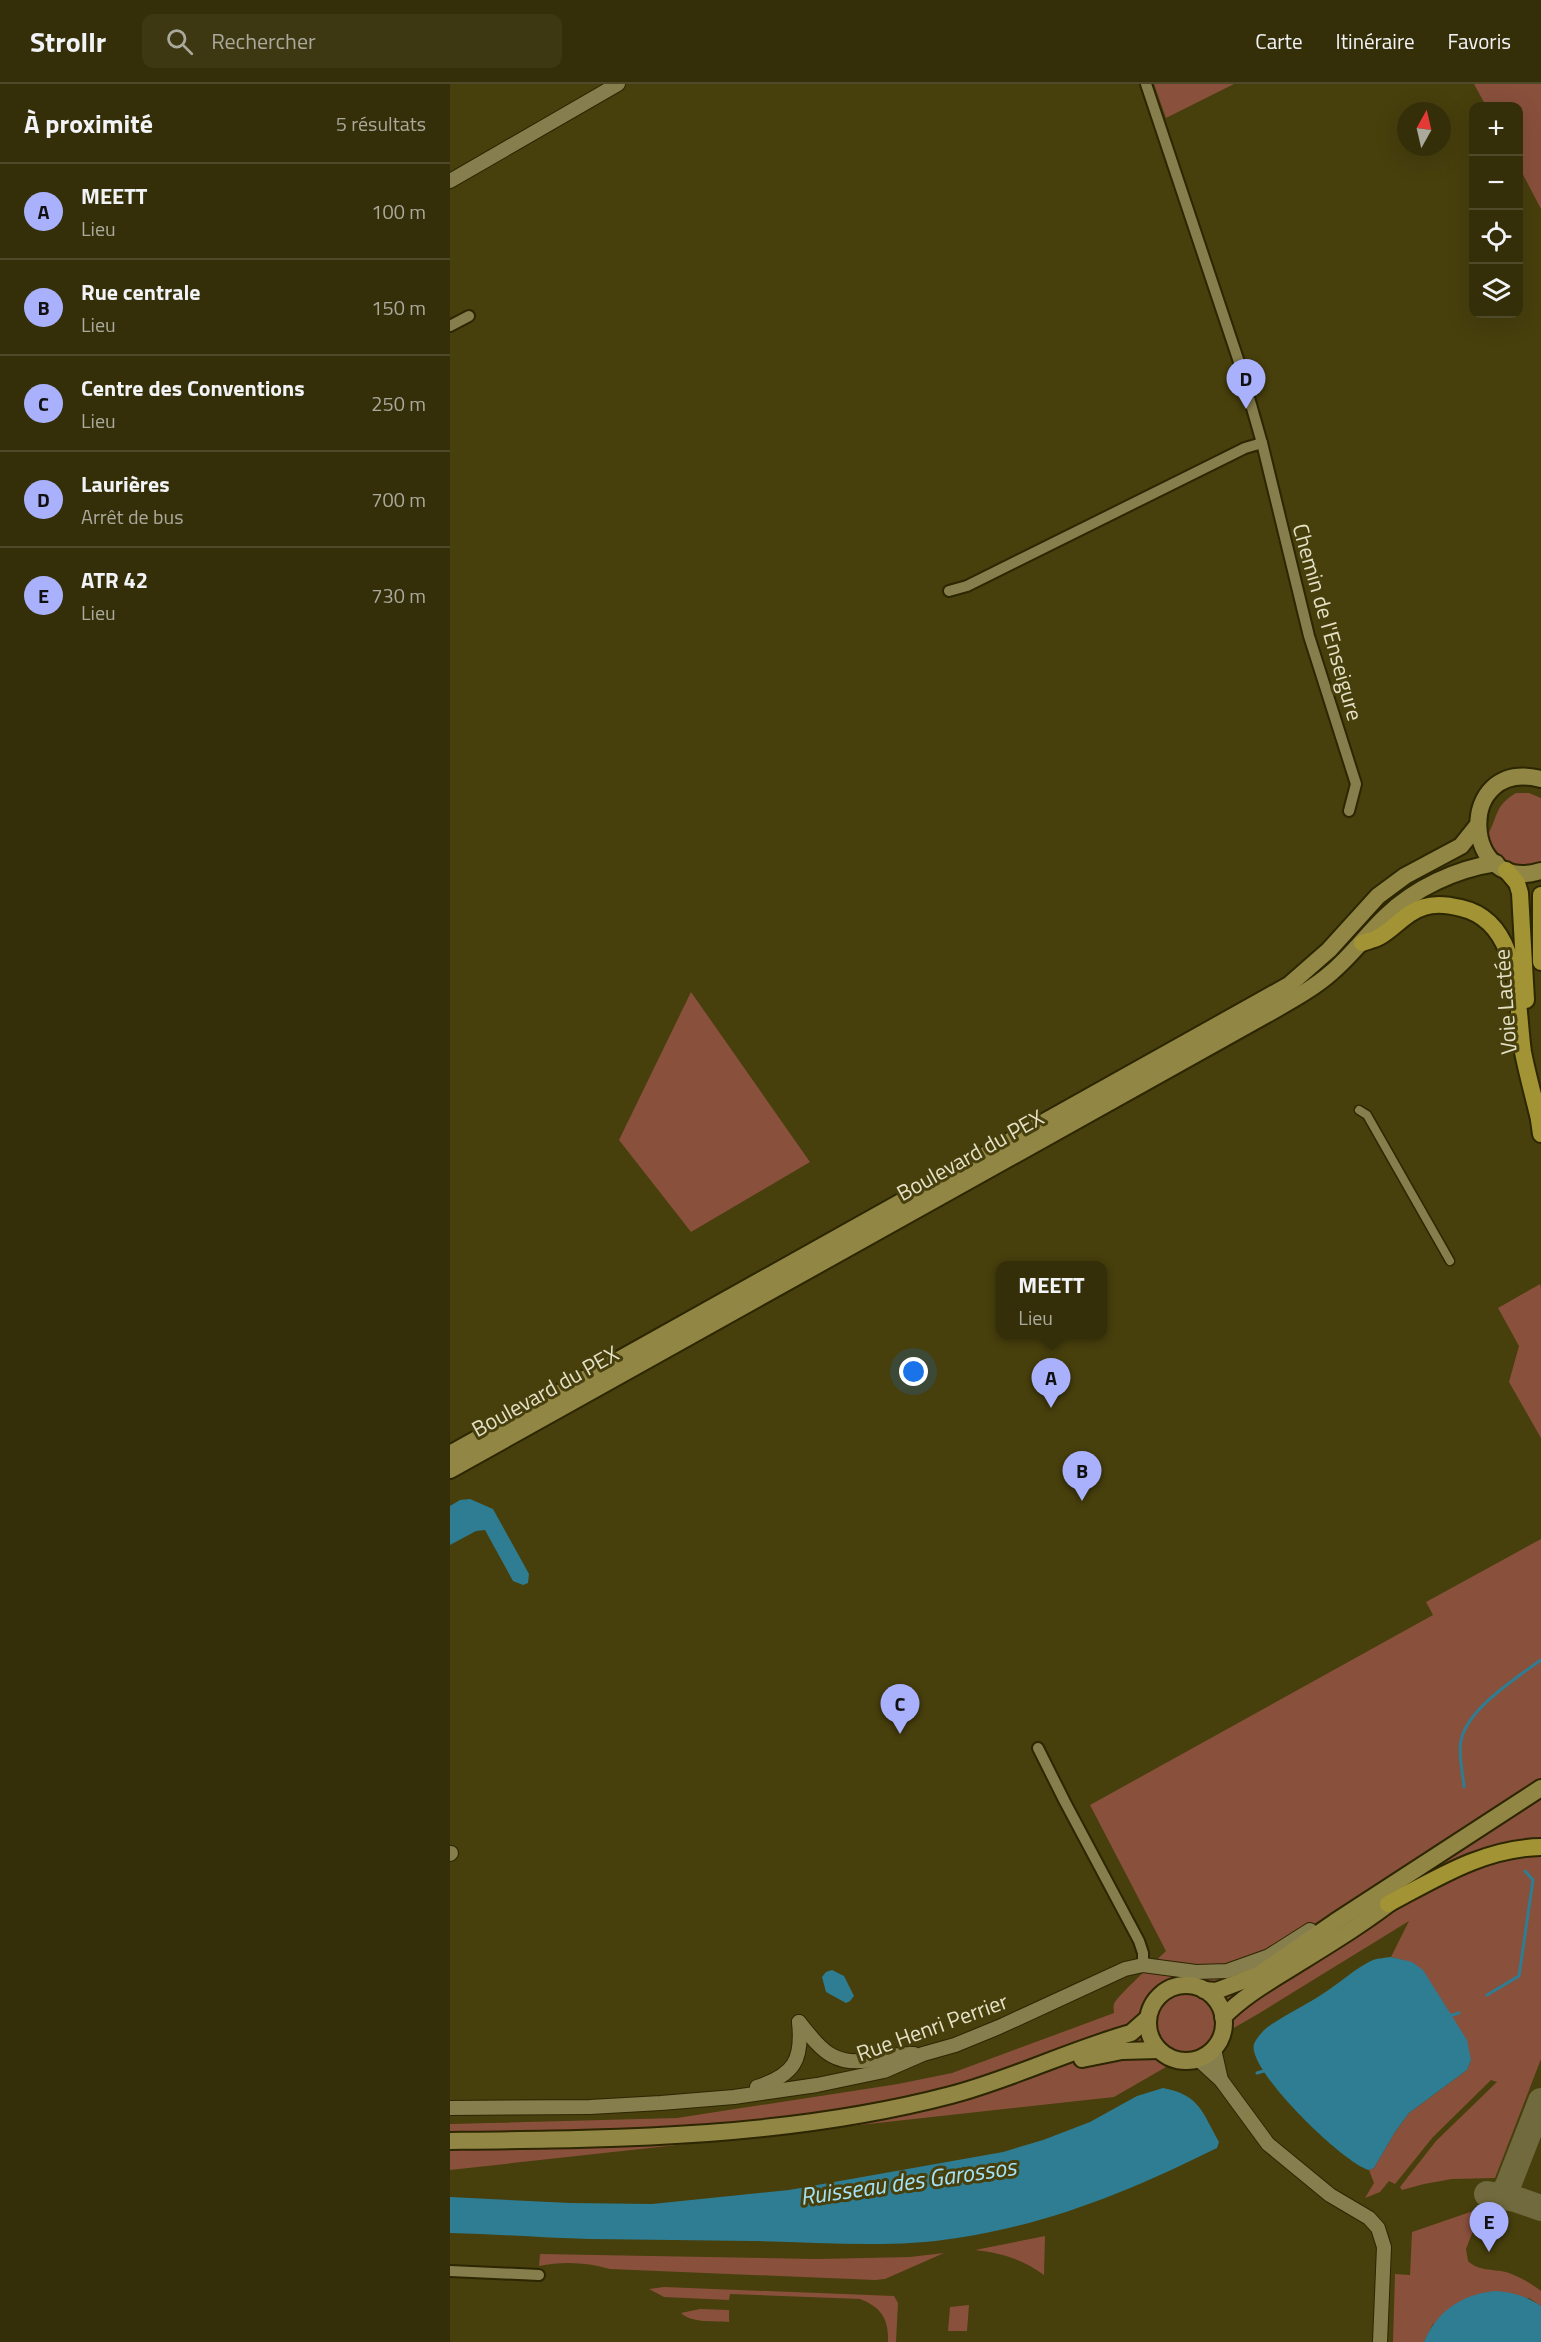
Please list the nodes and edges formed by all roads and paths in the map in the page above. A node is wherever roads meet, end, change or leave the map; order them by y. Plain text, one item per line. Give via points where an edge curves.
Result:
1 (618, 84) edge
2 (1146, 84) edge
3 (450, 181) edge
4 (469, 316) dead end
5 (450, 326) edge
6 (1262, 442) junction
7 (949, 591) dead end
8 (1541, 779) edge
9 (1349, 811) dead end
10 (1477, 826) junction
11 (1501, 867) junction
12 (1541, 871) edge
13 (1541, 895) edge
14 (1362, 942) junction
15 (1541, 962) edge
16 (1359, 1110) dead end
17 (1538, 1115) junction
18 (1541, 1134) edge
19 (1450, 1262) dead end
20 (450, 1454) edge
21 (450, 1470) edge
22 (1038, 1748) dead end
23 (1541, 1788) edge
24 (1541, 1801) edge
25 (1541, 1847) edge
26 (1388, 1904) junction
27 (1335, 1922) junction
28 (1143, 1965) junction
29 (1204, 1990) junction
30 (1223, 2017) junction
31 (1148, 2018) junction
32 (1214, 2049) junction
33 (1159, 2050) junction
34 (923, 2054) junction
35 (1198, 2059) junction
36 (1221, 2080) junction
37 (993, 2081) junction
38 (710, 2098) junction
39 (450, 2108) edge
40 (450, 2141) edge
41 (450, 2271) edge
42 (539, 2275) dead end
43 (1380, 2342) edge

1 - 3 street
2 - 6 street, Chemin de l'Enseigure via 1231,336
4 - 5 street
6 - 7 street via 967,586
6 - 9 street, Chemin de l'Enseigure via 1309,636 1356,784
8 - 10 main road via 1524,776 1496,786 1482,804
10 - 11 main road via 1486,853
10 - 20 main road, Boulevard du PEX via 1461,846 1405,876 1378,896 1329,950 1288,985
11 - 12 main road, Boulevard du PEX via 1520,873
11 - 14 main road, Boulevard du PEX via 1461,871 1415,894 1386,916
11 - 17 highway, Voie Lactée via 1517,883 1520,894 1529,1043
13 - 15 highway, Voie Lactée
14 - 17 highway via 1378,938 1404,917 1425,907 1450,905 1485,919 1501,937 1509,956
14 - 21 main road, Boulevard du PEX via 1331,973 1271,1012
16 - 19 street via 1367,1115
17 - 18 highway, Voie Lactée
22 - 28 street via 1139,1941
23 - 27 main road
24 - 26 main road
25 - 26 highway via 1518,1847 1488,1854
26 - 30 main road via 1259,1986
27 - 28 street, Rue Henri Perrier via 1307,1932 1269,1956 1227,1971 1196,1972
27 - 29 main road via 1258,1975 1222,1990
28 - 34 street, Rue Henri Perrier via 1125,1969 999,2027
29 - 30 main road via 1220,2006
29 - 31 main road via 1192,1986 1168,1990 1158,1997
30 - 32 main road via 1224,2028
31 - 33 main road via 1150,2037
31 - 37 main road via 1131,2033
32 - 35 main road
32 - 36 street
33 - 35 main road via 1170,2058
33 - 37 main road via 1109,2053
34 - 38 street, Rue Henri Perrier via 884,2071 817,2085
34 - 38 street via 842,2061 829,2055 799,2022 799,2052 786,2074 752,2089
35 - 36 street
36 - 43 street via 1268,2144 1378,2228 1384,2247
37 - 40 main road via 894,2108 747,2130 618,2138
38 - 39 street, Rue Henri Perrier via 590,2107
41 - 42 street

